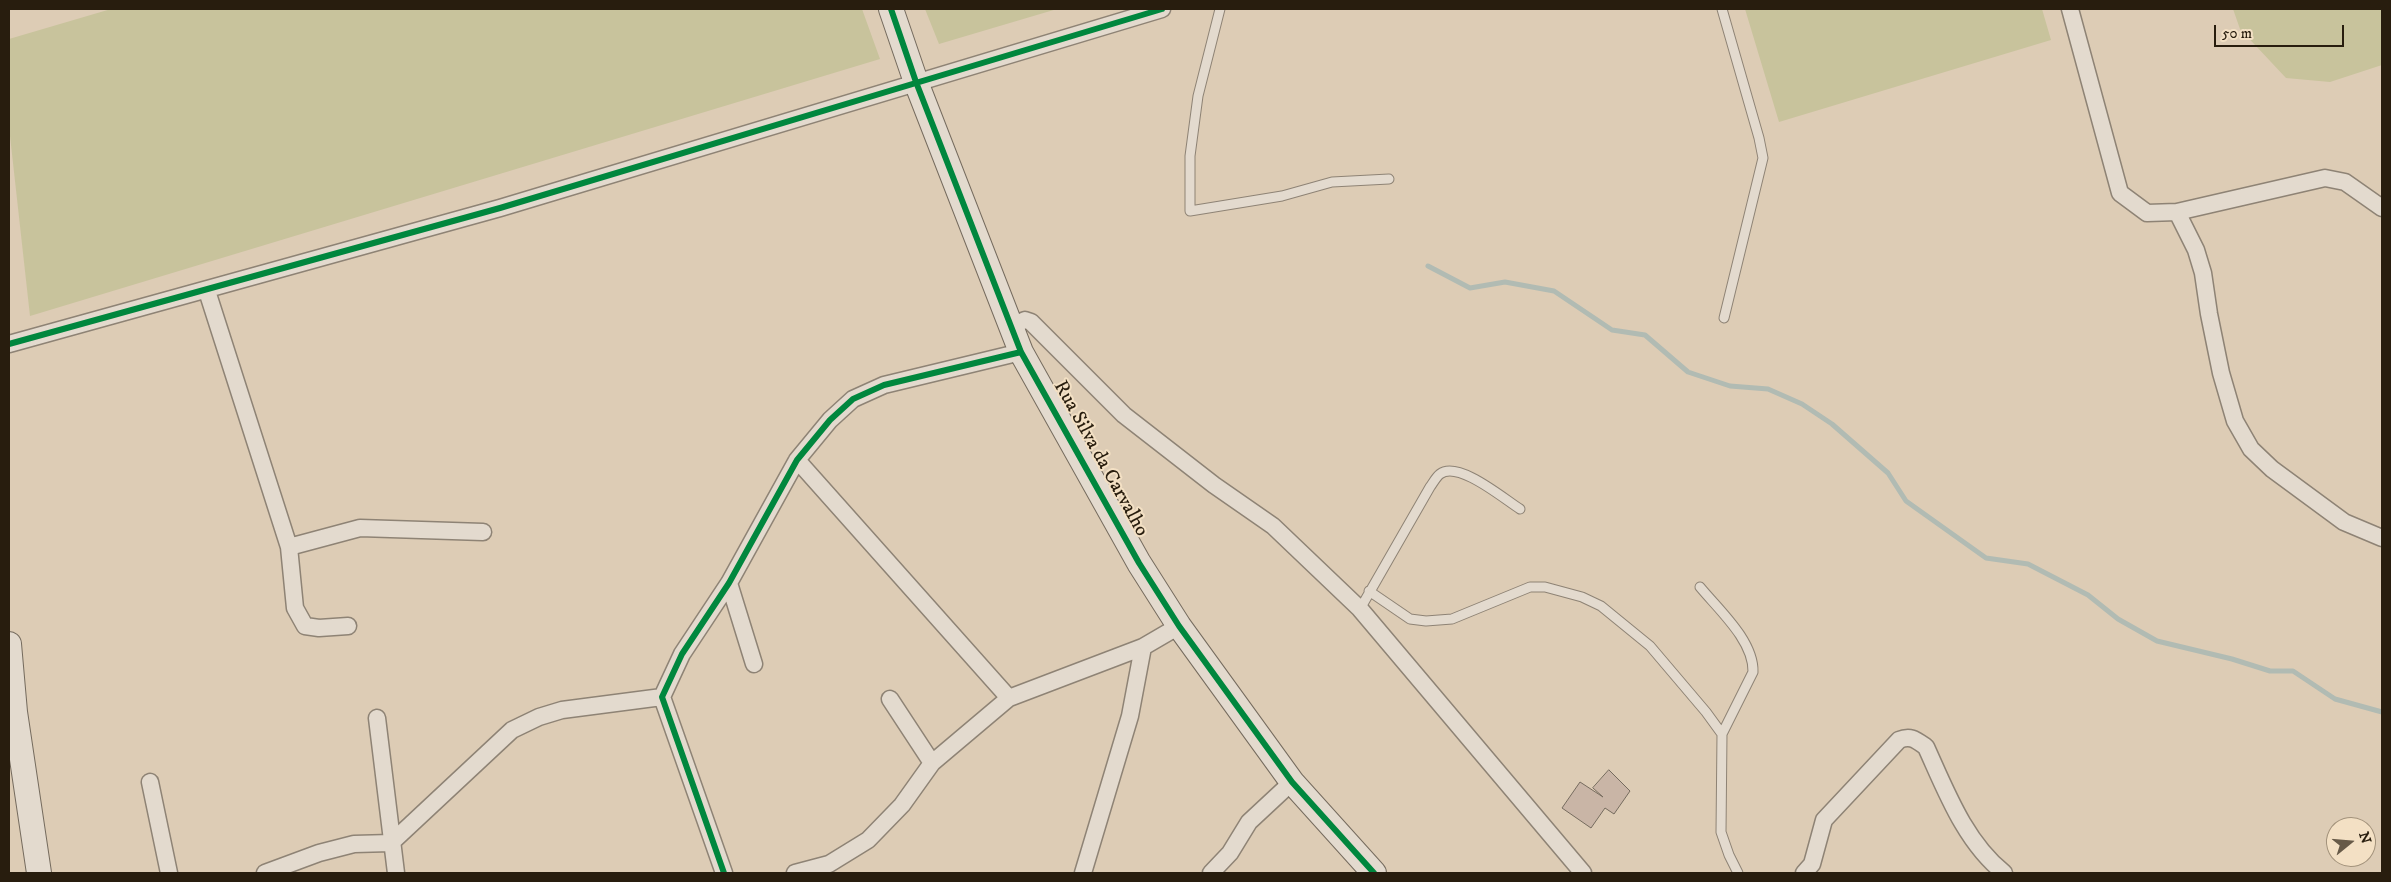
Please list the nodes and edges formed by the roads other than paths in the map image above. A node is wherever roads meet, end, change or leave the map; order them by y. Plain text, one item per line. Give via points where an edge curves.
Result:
1 (891, 9) edge
2 (1162, 9) edge
3 (1220, 9) edge
4 (1722, 9) edge
5 (2070, 9) edge
6 (916, 82) junction
7 (1389, 179) dead end
8 (2382, 208) edge
9 (2177, 212) junction
10 (207, 291) junction
11 (1724, 318) dead end
12 (1011, 326) junction
13 (9, 344) edge
14 (1021, 352) junction
15 (797, 460) junction
16 (1520, 509) dead end
17 (483, 532) dead end
18 (2382, 538) edge
19 (290, 547) junction
20 (729, 583) junction
21 (1700, 587) dead end
22 (1369, 591) junction
23 (1360, 609) junction
24 (348, 626) dead end
25 (1179, 626) junction
26 (9, 644) edge
27 (1143, 647) junction
28 (754, 664) dead end
29 (662, 697) junction
30 (1009, 698) junction
31 (890, 699) dead end
32 (377, 718) dead end
33 (1722, 734) junction
34 (932, 763) junction
35 (150, 782) dead end
36 (1292, 782) junction
37 (391, 843) junction
38 (39, 873) edge
39 (168, 873) edge
40 (265, 873) edge
41 (396, 873) edge
42 (724, 873) edge
43 (795, 873) edge
44 (1083, 873) edge
45 (1210, 873) edge
46 (1374, 873) edge
47 (1583, 873) edge
48 (1738, 873) edge
49 (1804, 873) edge
50 (2004, 873) edge

1 - 6 street, Rua Silva da Carvalho
2 - 6 street
3 - 7 lane via 1198,96 1190,156 1190,211 1282,196 1332,182
4 - 11 lane via 1762,158
5 - 9 street via 2120,193 2147,213
6 - 10 street via 500,208
6 - 12 street, Rua Silva da Carvalho
8 - 9 street via 2346,182 2325,178
9 - 18 street via 2196,250 2203,273 2221,373 2235,421 2251,449 2272,469 2344,522
10 - 13 street
10 - 19 street
12 - 14 street, Rua Silva da Carvalho
12 - 23 street via 1025,320 1031,322 1124,415 1273,526
14 - 15 street via 884,385 852,399
14 - 25 street, Rua Silva da Carvalho via 1139,563
15 - 20 street
15 - 30 street
16 - 22 lane via 1464,473 1449,471 1440,474
17 - 19 street via 360,528
19 - 24 street via 295,608 305,626
20 - 28 street
20 - 29 street via 682,654
21 - 33 lane via 1748,646 1753,660 1753,672
22 - 23 lane
22 - 33 lane via 1410,619 1426,621 1452,619 1530,587 1544,587 1582,597 1601,606 1650,646
23 - 47 street
25 - 27 street
25 - 36 street, Rua Silva da Carvalho
26 - 38 street via 15,712
27 - 30 street
27 - 44 street via 1130,716
29 - 37 street via 562,710 512,730
29 - 42 street
30 - 34 street
31 - 34 street
32 - 37 street
33 - 48 lane via 1721,832
34 - 43 street via 902,805 868,840 830,864
35 - 39 street
36 - 45 street via 1249,822 1230,853
36 - 46 street, Rua Silva da Carvalho
37 - 40 street via 354,844 328,850
37 - 41 street
49 - 50 street via 1812,864 1824,820 1899,740 1906,737 1916,739 1926,747 1964,828

